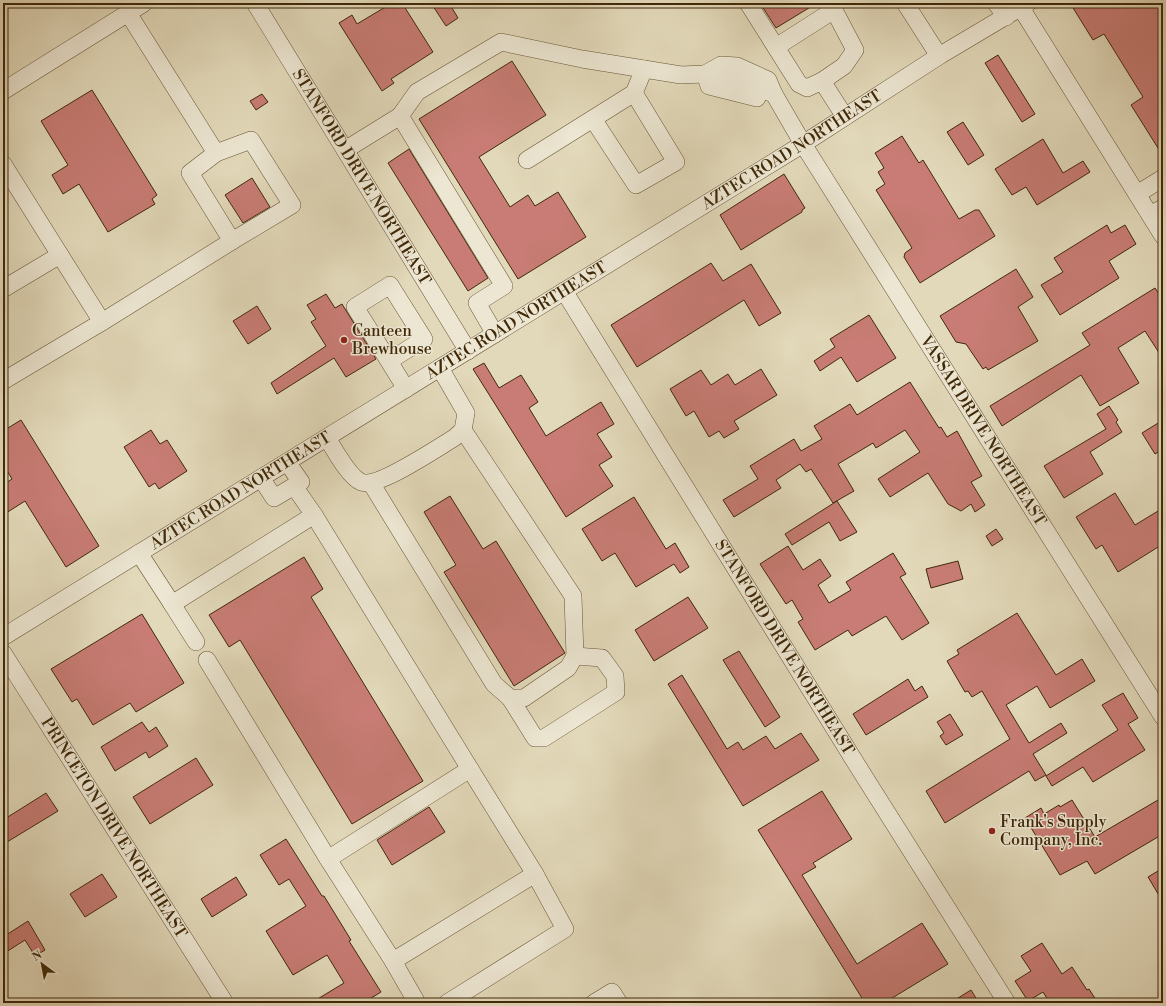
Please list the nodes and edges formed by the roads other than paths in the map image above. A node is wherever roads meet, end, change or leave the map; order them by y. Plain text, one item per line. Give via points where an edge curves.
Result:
1 (144, 3) edge
2 (255, 3) edge
3 (748, 3) edge
4 (905, 3) edge
5 (838, 5) edge
6 (1025, 5) edge
7 (1001, 10) edge
8 (128, 13) junction
9 (776, 47) junction
10 (939, 56) junction
11 (644, 69) junction
12 (705, 74) junction
13 (822, 81) junction
14 (3, 90) edge
15 (634, 93) junction
16 (774, 94) junction
17 (400, 116) junction
18 (844, 117) junction
19 (593, 119) junction
20 (803, 144) junction
21 (345, 150) junction
22 (216, 153) junction
23 (527, 160) dead end
24 (3, 164) edge
25 (1163, 178) edge
26 (1137, 194) junction
27 (1156, 212) edge
28 (1163, 236) edge
29 (232, 241) junction
30 (60, 255) junction
31 (3, 289) edge
32 (564, 291) junction
33 (102, 322) junction
34 (496, 334) junction
35 (468, 351) junction
36 (389, 361) dead end
37 (440, 368) junction
38 (3, 381) edge
39 (406, 389) junction
40 (463, 430) junction
41 (327, 438) junction
42 (287, 462) junction
43 (261, 478) junction
44 (371, 483) junction
45 (294, 486) junction
46 (314, 515) junction
47 (139, 553) junction
48 (172, 604) junction
49 (3, 637) edge
50 (196, 642) dead end
51 (3, 653) edge
52 (575, 656) junction
53 (207, 660) dead end
54 (510, 698) junction
55 (1163, 717) edge
56 (470, 769) junction
57 (328, 859) junction
58 (535, 874) junction
59 (393, 961) junction
60 (224, 1003) edge
61 (417, 1003) edge
62 (447, 1003) edge
63 (594, 1003) edge
64 (619, 1003) edge
65 (1007, 1003) edge

1 - 8 street
2 - 21 street, STANFORD DRIVE NORTHEAST
3 - 9 street
4 - 10 street
5 - 9 street
5 - 13 street via 855,50 844,66
6 - 7 street, AZTEC ROAD NORTHEAST
6 - 26 street
7 - 10 street, AZTEC ROAD NORTHEAST
8 - 14 street
8 - 22 street
9 - 13 street via 799,84 808,88
10 - 18 street, AZTEC ROAD NORTHEAST
11 - 12 street via 681,75
11 - 15 street
11 - 17 street via 502,42 417,92
12 - 16 street via 709,86 765,102
12 - 16 street, VASSAR DRIVE NORTHEAST via 721,65 737,66 768,80
13 - 18 street
15 - 19 street
15 - 19 street via 676,162 636,185
16 - 20 street, VASSAR DRIVE NORTHEAST
17 - 21 street
17 - 34 street via 504,286 477,303
18 - 20 street, AZTEC ROAD NORTHEAST
19 - 23 street
20 - 32 street, AZTEC ROAD NORTHEAST
20 - 55 street, VASSAR DRIVE NORTHEAST
21 - 35 street, STANFORD DRIVE NORTHEAST
22 - 29 street via 190,173
22 - 29 street via 251,140 292,205
24 - 30 street
25 - 26 street
26 - 27 street
27 - 28 street
29 - 33 street
30 - 31 street
30 - 33 street
32 - 34 street, AZTEC ROAD NORTHEAST
32 - 65 street, STANFORD DRIVE NORTHEAST
33 - 38 street
34 - 35 street, AZTEC ROAD NORTHEAST
35 - 37 street, AZTEC ROAD NORTHEAST
36 - 39 street
37 - 39 street, AZTEC ROAD NORTHEAST
37 - 40 street via 466,413
39 - 41 street, AZTEC ROAD NORTHEAST
40 - 44 street via 385,479
40 - 52 street via 573,596
41 - 42 street, AZTEC ROAD NORTHEAST
41 - 44 street via 354,476 360,482
42 - 43 street, AZTEC ROAD NORTHEAST
42 - 45 street via 301,482
43 - 45 street via 274,498
43 - 47 street, AZTEC ROAD NORTHEAST
44 - 54 street via 494,684
45 - 46 street
46 - 48 street
46 - 56 street
47 - 48 street
47 - 49 street, AZTEC ROAD NORTHEAST
48 - 50 street
51 - 60 street, PRINCETON DRIVE NORTHEAST
52 - 54 street via 568,668 524,698
52 - 54 street via 602,658 615,676 616,692 544,738 536,738
53 - 57 street
56 - 57 street
56 - 58 street
57 - 59 street
58 - 59 street
58 - 62 street via 565,929
59 - 61 street
63 - 64 street via 612,992

